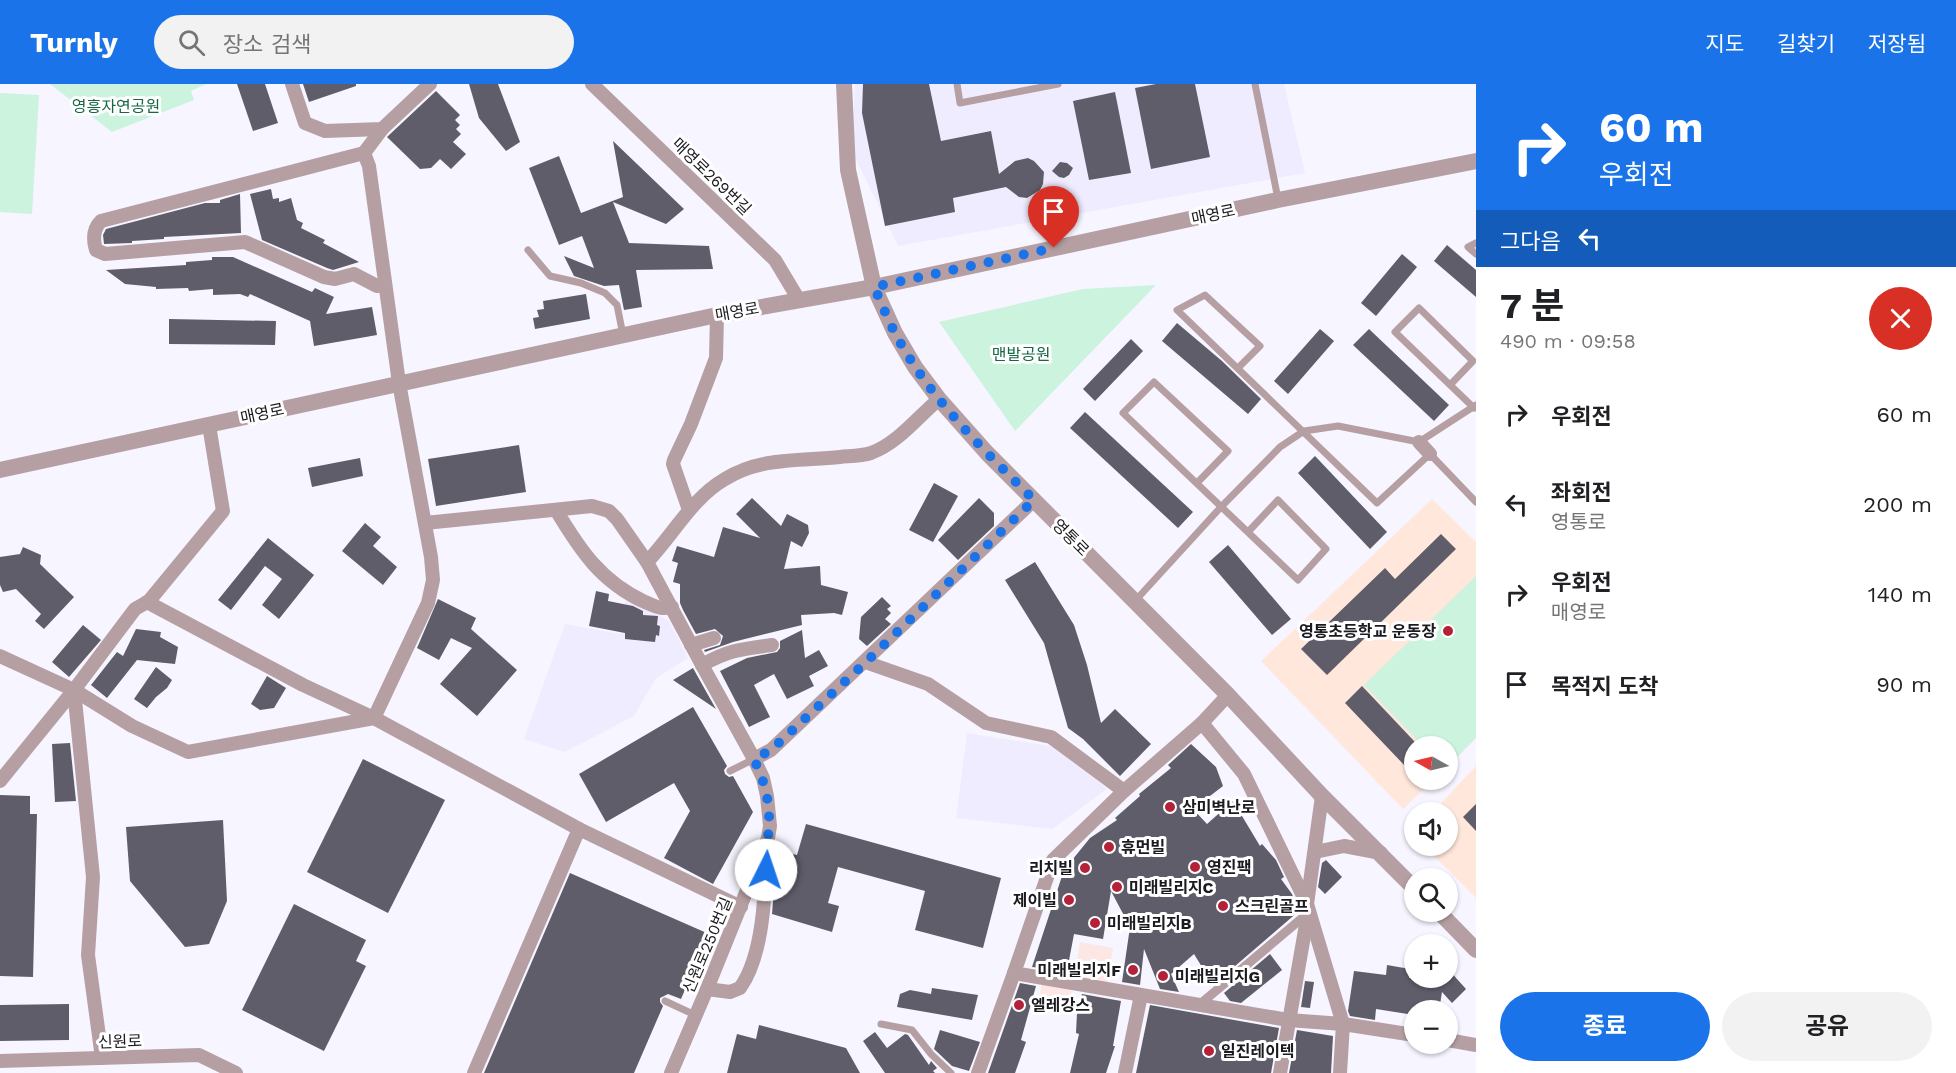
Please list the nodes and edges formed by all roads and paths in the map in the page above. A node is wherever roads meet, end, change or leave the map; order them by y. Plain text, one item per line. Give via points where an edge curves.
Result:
1 (292, 84) edge
2 (430, 84) edge
3 (592, 84) edge
4 (844, 84) edge
5 (957, 84) edge
6 (1058, 84) edge
7 (1255, 84) edge
8 (382, 129) junction
9 (364, 153) junction
10 (1476, 161) edge
11 (1278, 200) junction
12 (1476, 243) edge
13 (528, 250) dead end
14 (1476, 254) edge
15 (385, 285) junction
16 (874, 287) junction
17 (799, 300) junction
18 (717, 315) junction
19 (623, 335) junction
20 (1238, 368) junction
21 (399, 383) junction
22 (1450, 385) junction
23 (939, 399) junction
24 (1475, 407) edge
25 (209, 424) junction
26 (1304, 431) junction
27 (1419, 442) junction
28 (1430, 454) junction
29 (0, 470) edge
30 (1197, 483) junction
31 (1034, 500) junction
32 (1476, 502) edge
33 (1221, 507) junction
34 (556, 510) junction
35 (689, 510) junction
36 (425, 523) junction
37 (1248, 532) junction
38 (647, 562) junction
39 (1135, 601) junction
40 (147, 602) junction
41 (672, 608) junction
42 (714, 638) dead end
43 (691, 645) junction
44 (772, 645) dead end
45 (0, 656) edge
46 (865, 663) junction
47 (702, 665) junction
48 (74, 690) junction
49 (1228, 695) junction
50 (374, 718) junction
51 (1202, 723) junction
52 (754, 759) junction
53 (730, 771) dead end
54 (0, 781) edge
55 (1124, 791) junction
56 (1322, 796) junction
57 (579, 829) junction
58 (765, 850) junction
59 (1315, 852) junction
60 (1381, 853) junction
61 (1404, 877) edge
62 (741, 907) junction
63 (1307, 908) junction
64 (1448, 922) edge
65 (1476, 950) edge
66 (1014, 973) junction
67 (707, 989) junction
68 (1141, 995) junction
69 (665, 1001) dead end
70 (1199, 1005) junction
71 (695, 1015) junction
72 (1288, 1020) junction
73 (881, 1024) dead end
74 (1343, 1024) junction
75 (1404, 1033) edge
76 (1458, 1042) edge
77 (1476, 1045) edge
78 (102, 1058) junction
79 (0, 1061) edge
80 (236, 1073) edge
81 (474, 1073) edge
82 (671, 1073) edge
83 (951, 1073) edge
84 (978, 1073) edge
85 (1125, 1073) edge
86 (1280, 1073) edge
87 (1340, 1073) edge

1 - 8 street via 305,123 326,131
2 - 8 street
3 - 17 street, 매영로269번길 via 775,260
4 - 16 street, 영통로 via 848,170
5 - 6 lane via 960,103
7 - 11 lane
8 - 9 street
9 - 15 street
9 - 15 street via 101,221 94,243 96,250 105,254 245,242 324,277 335,279 354,274 377,286
10 - 11 street, 매영로
11 - 16 street, 매영로
12 - 14 lane via 1468,247
13 - 19 lane via 550,276 605,293 616,305
15 - 21 street
16 - 17 street, 매영로
16 - 23 street, 영통로 via 895,333
17 - 18 street, 매영로
18 - 19 street, 매영로
18 - 35 street via 716,358 673,464
19 - 21 street, 매영로
20 - 20 lane via 1260,346 1205,295 1177,310
20 - 26 lane
21 - 25 street, 매영로
21 - 36 street
22 - 22 lane via 1473,361 1419,308 1395,332
22 - 24 lane
23 - 31 street, 영통로
23 - 35 street via 902,434 871,453 765,462 721,481
24 - 27 lane
25 - 29 street, 매영로
25 - 40 street via 223,511
26 - 27 lane via 1338,426
26 - 28 lane via 1377,503
26 - 33 lane via 1280,447
27 - 28 street
28 - 32 lane
30 - 30 lane via 1228,451 1154,382 1123,413
30 - 33 lane
31 - 39 street, 영통로
31 - 46 street
33 - 37 lane
33 - 39 lane
34 - 36 street, 신원로250번길
34 - 38 street, 신원로250번길 via 592,506 609,511
34 - 41 street via 589,560 607,578 637,598 660,608
35 - 38 street
36 - 50 street via 433,568 428,603
37 - 37 lane via 1298,580 1326,549 1278,500
38 - 41 street, 신원로250번길
39 - 49 street, 영통로
40 - 48 street via 135,609
40 - 50 street
41 - 43 street, 신원로250번길
42 - 43 street
43 - 47 street, 신원로250번길
44 - 47 street via 738,649
45 - 48 street
46 - 52 street via 771,750
46 - 55 street via 928,684 986,723 1051,737
47 - 52 street, 신원로250번길
48 - 50 street via 132,726 188,752
48 - 54 street
48 - 78 street via 93,877 88,955
49 - 51 street
49 - 56 street, 영통로
50 - 57 street
51 - 55 street
51 - 63 street via 1244,774
52 - 53 lane
52 - 58 street, 신원로250번길 via 767,796 770,826
55 - 66 street via 1053,860
56 - 59 street
56 - 60 street, 영통로
57 - 62 street
57 - 81 street
58 - 62 street, 신원로250번길
58 - 67 street via 766,889 756,955 740,988 730,992
59 - 60 street via 1344,846
59 - 63 street
60 - 61 street, 영통로
62 - 67 street, 신원로250번길
63 - 70 street
63 - 72 street
63 - 74 street
64 - 65 street
66 - 68 street
66 - 84 street
67 - 71 street, 신원로250번길
68 - 70 street
68 - 85 street
69 - 71 lane
70 - 72 street
71 - 82 street, 신원로250번길
72 - 74 street
72 - 86 street
73 - 83 lane via 912,1030
74 - 75 street
74 - 87 street
76 - 77 street
78 - 79 street, 신원로
78 - 80 street, 신원로 via 199,1056

